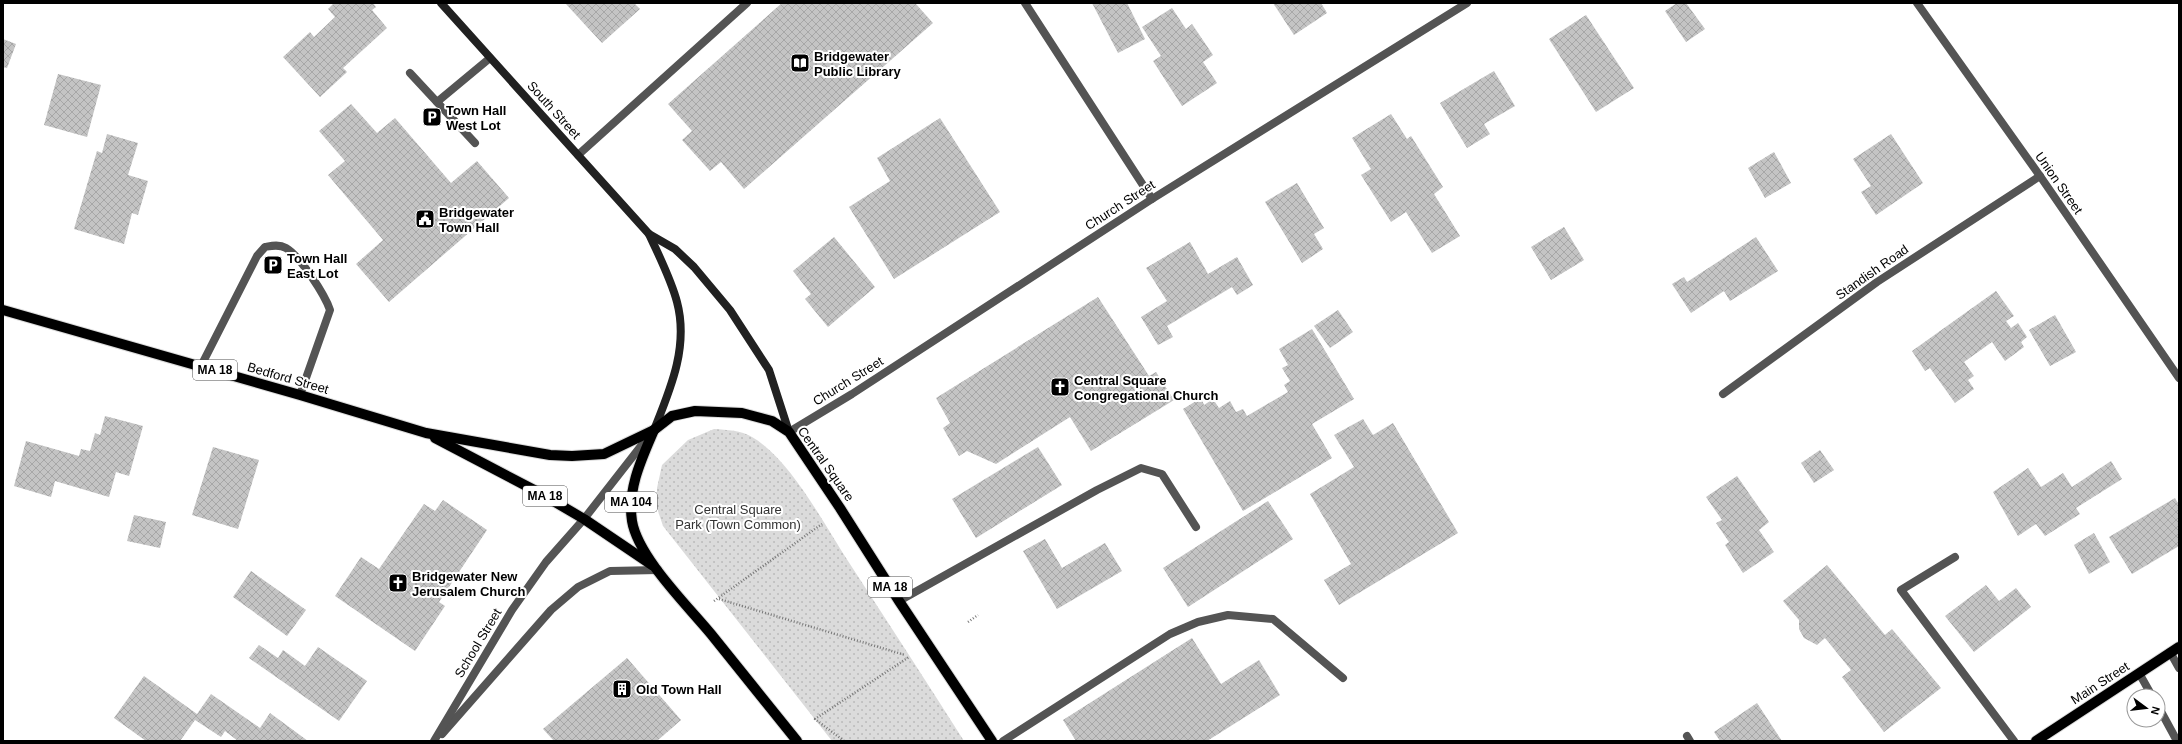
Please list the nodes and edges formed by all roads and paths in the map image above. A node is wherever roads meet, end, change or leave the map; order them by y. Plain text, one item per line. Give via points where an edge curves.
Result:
1 (441, 3) edge
2 (748, 3) edge
3 (1025, 3) edge
4 (1467, 3) edge
5 (1917, 3) edge
6 (490, 58) junction
7 (410, 73) dead end
8 (437, 102) junction
9 (475, 143) dead end
10 (578, 155) junction
11 (2040, 176) junction
12 (1152, 199) junction
13 (650, 234) junction
14 (3, 310) edge
15 (201, 366) junction
16 (2179, 378) edge
17 (1723, 394) dead end
18 (300, 395) junction
19 (654, 430) junction
20 (789, 432) junction
21 (426, 433) junction
22 (840, 508) junction
23 (584, 519) junction
24 (1196, 527) dead end
25 (1954, 557) dead end
26 (658, 570) junction
27 (719, 599) junction
28 (899, 601) junction
29 (692, 611) junction
30 (978, 615) dead end
31 (968, 622) dead end
32 (2175, 650) edge
33 (2179, 668) edge
34 (2140, 673) junction
35 (1342, 678) dead end
36 (2148, 688) edge
37 (2166, 720) edge
38 (435, 741) edge
39 (797, 741) edge
40 (844, 741) edge
41 (992, 741) edge
42 (1003, 741) edge
43 (2014, 741) edge
44 (2036, 741) edge
45 (2178, 741) edge

1 - 6 main road, South Street / MA 104
2 - 10 street
3 - 12 street
4 - 12 street, Church Street
5 - 11 street, Union Street
6 - 8 street
6 - 10 main road, South Street / MA 104
7 - 8 street
8 - 9 street
10 - 13 main road, South Street / MA 104
11 - 16 street, Union Street
11 - 17 street, Standish Road via 1877,282
12 - 20 street, Church Street via 859,390
13 - 19 main road, South Street / MA 104 via 669,277 680,323 678,362 672,386
13 - 20 main road, South Street / MA 104 via 675,250 694,267 734,315 769,370
14 - 15 main road, Bedford Street / MA 18
15 - 18 main road, Bedford Street / MA 18
15 - 18 street via 257,256 265,247 285,247 294,254 327,301 330,310
18 - 21 main road, Bedford Street / MA 18
19 - 20 main road, Central Square / MA 18 via 672,416 695,411 719,411 742,413 772,421
19 - 21 main road, Bedford Street / MA 18 via 604,454 572,456 550,456
19 - 23 street, School Street
19 - 26 main road, MA 104 via 634,482 631,502 636,536
20 - 22 main road, Central Square / MA 18
21 - 23 main road, Bedford Street / MA 18
22 - 27 path via 824,523
22 - 28 main road, Central Square / MA 18
23 - 26 main road, Bedford Street / MA 18
23 - 38 street, School Street via 546,562 512,610
24 - 28 street via 1162,474 1141,468 1062,509
25 - 43 street via 1901,590
26 - 29 main road, MA 18
26 - 38 street, School Street via 610,572 578,587 551,610
27 - 29 path
27 - 40 path via 911,656 815,718
28 - 41 main road, Central Square / MA 18
29 - 39 main road, MA 18
30 - 31 path
32 - 33 street
32 - 34 main road, Main Street
34 - 36 street
34 - 44 main road, Main Street
35 - 42 street via 1273,619 1228,615 1198,622 1170,634
37 - 45 street

